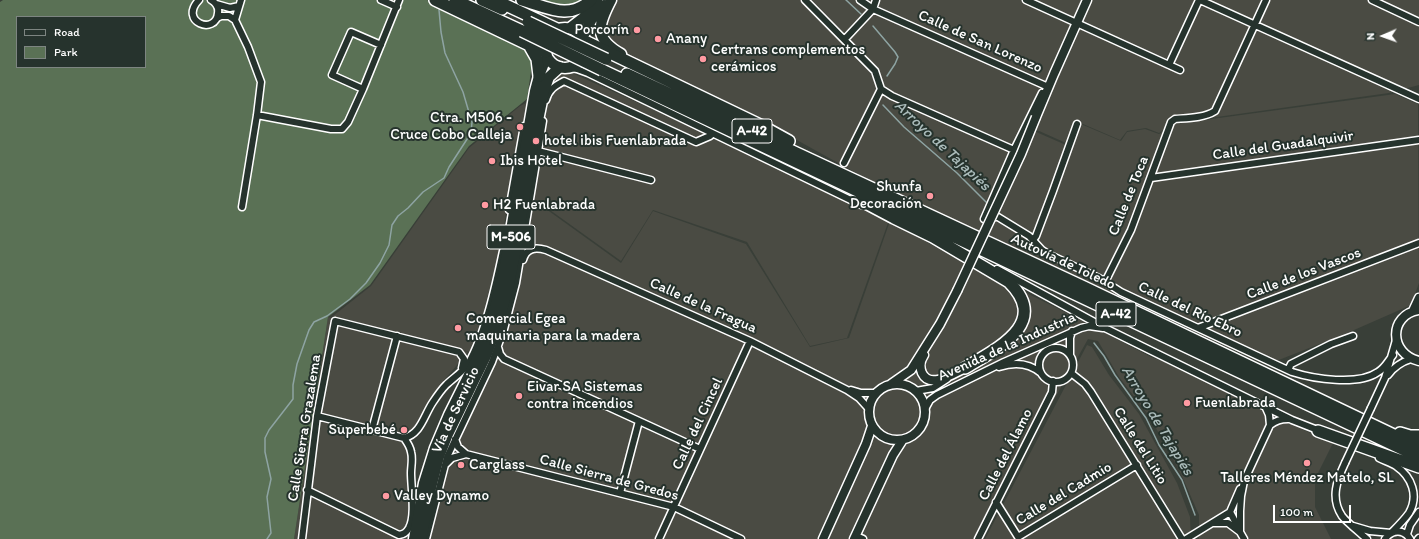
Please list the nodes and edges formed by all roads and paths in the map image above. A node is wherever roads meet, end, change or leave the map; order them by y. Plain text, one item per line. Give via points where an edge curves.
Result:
1 (199, 0) edge
2 (381, 0) edge
3 (434, 0) edge
4 (455, 0) edge
5 (473, 0) edge
6 (482, 0) edge
7 (495, 0) edge
8 (522, 0) edge
9 (591, 0) edge
10 (597, 0) edge
11 (608, 0) edge
12 (611, 0) edge
13 (805, 0) edge
14 (860, 0) edge
15 (876, 0) edge
16 (1026, 0) edge
17 (1087, 0) edge
18 (1199, 0) edge
19 (1266, 0) edge
20 (1372, 0) edge
21 (214, 2) edge
22 (400, 2) edge
23 (240, 3) edge
24 (872, 9) junction
25 (217, 18) junction
26 (235, 20) junction
27 (1419, 22) edge
28 (1077, 23) junction
29 (1255, 24) junction
30 (525, 26) junction
31 (570, 28) junction
32 (557, 29) junction
33 (583, 39) junction
34 (845, 39) junction
35 (381, 45) junction
36 (529, 45) junction
37 (546, 54) junction
38 (605, 64) junction
39 (1169, 65) junction
40 (563, 67) junction
41 (640, 68) junction
42 (1180, 70) dead end
43 (1054, 74) junction
44 (539, 76) junction
45 (1046, 86) junction
46 (881, 88) junction
47 (363, 89) junction
48 (1419, 99) edge
49 (543, 103) junction
50 (257, 115) junction
51 (1077, 124) dead end
52 (524, 126) dead end
53 (710, 136) dead end
54 (1419, 140) edge
55 (1014, 150) junction
56 (538, 151) junction
57 (844, 163) dead end
58 (824, 165) junction
59 (814, 171) junction
60 (1151, 178) junction
61 (651, 180) dead end
62 (242, 207) dead end
63 (894, 218) junction
64 (933, 237) junction
65 (1033, 240) junction
66 (1419, 243) edge
67 (1105, 282) junction
68 (516, 283) junction
69 (1419, 298) edge
70 (1416, 310) edge
71 (940, 324) junction
72 (1198, 328) junction
73 (1107, 329) junction
74 (1072, 331) junction
75 (397, 336) junction
76 (1353, 336) dead end
77 (1396, 340) junction
78 (750, 341) junction
79 (498, 346) junction
80 (1070, 355) junction
81 (1393, 355) junction
82 (504, 359) junction
83 (1415, 360) edge
84 (492, 362) junction
85 (965, 368) junction
86 (911, 370) junction
87 (1288, 370) junction
88 (984, 372) junction
89 (1041, 373) junction
90 (1071, 373) junction
91 (464, 375) junction
92 (1385, 378) junction
93 (1053, 381) junction
94 (890, 384) junction
95 (848, 390) junction
96 (914, 390) junction
97 (876, 392) junction
98 (1265, 406) junction
99 (868, 408) junction
100 (925, 409) junction
101 (317, 416) junction
102 (1363, 419) junction
103 (1292, 420) junction
104 (639, 421) junction
105 (1270, 425) junction
106 (872, 426) junction
107 (372, 430) junction
108 (1318, 431) junction
109 (1419, 436) edge
110 (404, 438) junction
111 (455, 439) junction
112 (902, 441) junction
113 (1419, 447) edge
114 (700, 450) junction
115 (466, 454) junction
116 (1419, 457) edge
117 (445, 465) junction
118 (1137, 465) junction
119 (1419, 467) edge
120 (1244, 481) junction
121 (307, 490) junction
122 (620, 493) junction
123 (996, 502) junction
124 (674, 507) junction
125 (1230, 512) junction
126 (1419, 512) edge
127 (1213, 523) junction
128 (1352, 525) junction
129 (1240, 532) junction
130 (1392, 532) junction
131 (1409, 537) edge
132 (858, 538) edge
133 (302, 539) edge
134 (414, 539) edge
135 (421, 539) edge
136 (426, 539) edge
137 (659, 539) edge
138 (741, 539) edge
139 (823, 539) edge
140 (978, 539) edge
141 (1182, 539) edge
142 (1186, 539) edge
143 (1244, 539) edge
144 (1367, 539) edge
145 (1385, 539) edge

1 - 25 street via 192,12 194,19 199,24 206,25 213,23
2 - 22 street
3 - 36 highway
4 - 30 highway, A-42
5 - 30 highway, A-42
6 - 30 highway
7 - 32 highway
8 - 9 highway via 570,12 585,6
10 - 31 main road via 583,18
11 - 33 main road, M-506 via 592,19
12 - 41 main road via 600,24 602,38 613,50
13 - 34 street
14 - 24 street, Calle de San Lorenzo
15 - 24 street
16 - 28 street
17 - 28 street
18 - 29 street
18 - 39 street
19 - 29 street
20 - 27 street
21 - 23 street via 230,8
21 - 25 street via 219,11
22 - 35 street
23 - 26 street
24 - 34 street
24 - 45 street, Calle de San Lorenzo
25 - 26 street via 229,16
26 - 50 street via 261,82
28 - 39 street
28 - 43 street
29 - 48 street
29 - 60 street, Calle de Toca via 1215,110 1210,114 1175,119 1172,122
30 - 38 highway, A-42, bridge
31 - 32 main road
31 - 33 main road
32 - 37 main road, M-506 via 547,38
33 - 40 main road, M-506 via 582,58 572,66
33 - 41 highway
34 - 46 street via 875,71
35 - 47 street
35 - 47 street via 351,32 332,75
36 - 37 highway
36 - 44 highway via 537,59
37 - 40 main road via 552,63
37 - 44 main road, M-506
38 - 58 highway, A-42
38 - 59 highway, A-42
39 - 42 street
40 - 49 main road, M-506 via 549,77
40 - 63 street via 588,73 833,192
41 - 58 highway via 760,125
43 - 45 street
43 - 71 street, bridge via 1021,154
44 - 91 main road, M-506 via 503,276 484,342
45 - 55 street
46 - 55 street via 892,96
46 - 57 street
47 - 50 street via 348,122 342,129
49 - 53 street, Vía de Servicio via 553,86 564,81 696,142
49 - 56 street, Vía de Servicio
49 - 135 main road, M-506 via 505,300 487,354 439,457
50 - 62 street
51 - 65 street
52 - 91 street, Vía de Servicio via 495,286
54 - 60 street, Calle del Guadalquivir
55 - 65 street, Calle del Río Ebro via 984,219 998,217
56 - 61 street
56 - 68 street, Vía de Servicio
58 - 102 highway, Autovía de Toledo / A-42
59 - 63 highway
59 - 116 highway, A-42
60 - 67 street, Calle de Toca via 1131,230
63 - 64 highway
64 - 73 street
64 - 85 highway via 1009,282 1015,288 1024,311 1020,327 1014,336
65 - 67 street, Calle del Río Ebro via 1048,254
66 - 72 street, Calle de los Vascos
67 - 72 street, Calle del Río Ebro
68 - 78 street, Calle de la Fragua via 524,255 530,249 546,250
68 - 79 street, Vía de Servicio
69 - 70 street
70 - 77 street via 1401,319 1397,326
71 - 85 street via 921,361 922,373 925,378 934,381
71 - 86 street
72 - 87 street, Calle del Río Ebro
73 - 74 street, Avenida de la Industria via 1090,326
73 - 98 street
74 - 80 street
74 - 88 street, Avenida de la Industria
75 - 91 street via 459,352 464,359
75 - 101 street, Calle Sierra Grazalema via 335,321
75 - 107 street
76 - 87 street via 1291,364
77 - 81 street
77 - 83 street via 1402,352
78 - 95 street, Calle de la Fragua
78 - 114 street, Calle del Cincel
79 - 82 street
79 - 84 street, Vía de Servicio
80 - 89 street via 1058,348 1044,352 1040,358
80 - 90 street via 1073,367
81 - 87 street, Calle del Río Ebro via 1378,373 1362,378 1319,379
81 - 92 street
82 - 84 street
82 - 104 street
83 - 92 street via 1405,361
84 - 111 street, Vía de Servicio
85 - 96 street via 933,388
86 - 94 street
86 - 96 street via 910,378
88 - 89 street via 1006,365 1020,364 1035,368
88 - 100 street, Avenida de la Industria via 937,395 930,400
89 - 93 street
90 - 93 street via 1060,381
90 - 118 street, Calle del Litio via 1091,392
91 - 110 street, Vía de Servicio via 445,386 411,437
91 - 134 main road, M-506 via 424,483
92 - 128 street, bridge via 1337,484 1336,499 1342,515
93 - 123 street, Calle del Álamo via 1052,392
94 - 96 street
94 - 97 street
95 - 97 street, Calle de la Fragua via 861,393
95 - 99 street, Calle de la Fragua
96 - 100 street via 921,397
97 - 99 street
98 - 103 street
98 - 105 street
99 - 106 street
100 - 112 street via 923,423 917,432
101 - 107 street
101 - 121 street, Calle Sierra Grazalema
102 - 109 highway via 1410,436
102 - 113 highway, Autovía de Toledo / A-42
103 - 105 street via 1281,419
103 - 108 street
104 - 114 street
104 - 122 street
105 - 120 street
106 - 112 street via 877,434 885,439
106 - 139 street
107 - 110 street
108 - 119 highway
108 - 130 street via 1396,466 1406,475 1412,484 1413,503
110 - 121 street, Vía de Servicio via 412,456 411,522 405,533 399,535
111 - 115 street via 458,447
111 - 117 street, Vía de Servicio
112 - 132 street via 893,455
114 - 124 street, Calle del Cincel
115 - 117 street via 452,458
115 - 122 street, Calle Sierra de Gredos
117 - 136 street, Vía de Servicio
118 - 123 street, Calle del Cadmio via 1018,537
118 - 141 street, Calle del Litio
120 - 125 street
120 - 129 street
121 - 133 street, Calle Sierra Grazalema
122 - 124 street, Calle Sierra de Gredos
123 - 140 street, Calle del Álamo
124 - 137 street, Calle del Cincel
124 - 138 street, Calle Sierra de Gredos
125 - 127 street
125 - 129 street
126 - 131 street via 1410,525
127 - 129 street via 1228,523
127 - 142 street
128 - 130 street via 1370,531
128 - 144 street
129 - 143 street
130 - 131 street via 1400,531
130 - 145 street

